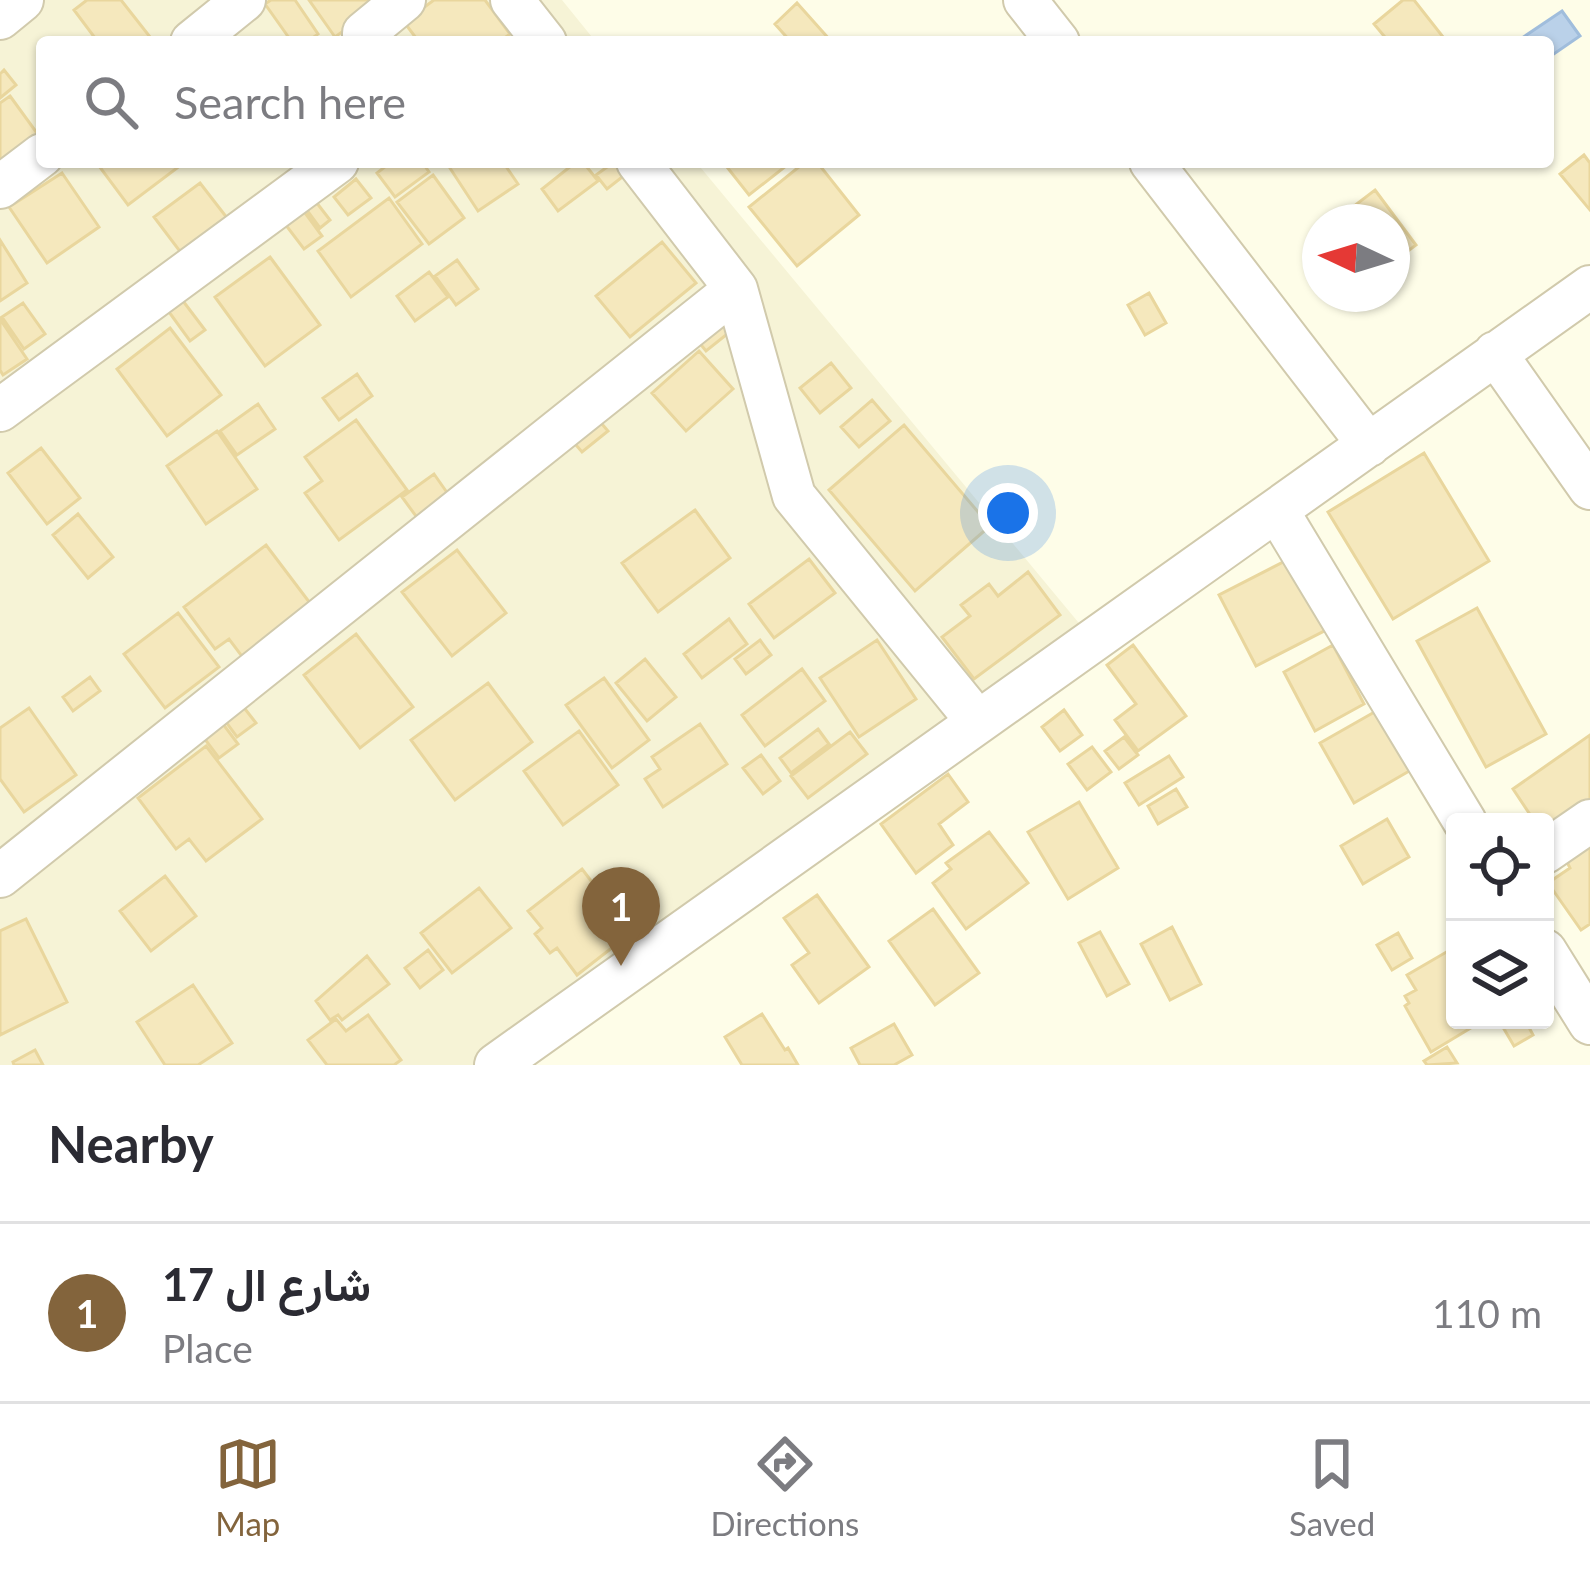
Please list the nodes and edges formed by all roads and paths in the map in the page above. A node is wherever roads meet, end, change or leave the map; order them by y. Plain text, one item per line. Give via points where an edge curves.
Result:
1 (22, 0) edge
2 (244, 0) edge
3 (404, 0) edge
4 (512, 0) edge
5 (1025, 0) edge
6 (0, 18) edge
7 (199, 36) edge
8 (364, 36) edge
9 (540, 36) edge
10 (1053, 36) edge
11 (36, 160) edge
12 (329, 168) edge
13 (643, 168) edge
14 (1155, 168) edge
15 (0, 187) edge
16 (1590, 287) edge
17 (736, 289) junction
18 (1495, 352) junction
19 (0, 410) edge
20 (1370, 445) junction
21 (1590, 488) edge
22 (1278, 512) junction
23 (965, 706) dead end
24 (1460, 813) edge
25 (1590, 821) edge
26 (1554, 846) edge
27 (0, 876) edge
28 (1554, 966) edge
29 (1590, 1023) edge
30 (496, 1065) edge

1 - 6 street
2 - 7 street
3 - 8 street
4 - 9 street
5 - 10 street
11 - 15 street
12 - 19 street
13 - 17 street
14 - 20 street
16 - 18 street
17 - 23 street via 794,496
17 - 27 street
18 - 20 street
18 - 21 street
20 - 22 street
22 - 24 street
22 - 30 street
25 - 26 street
28 - 29 street

